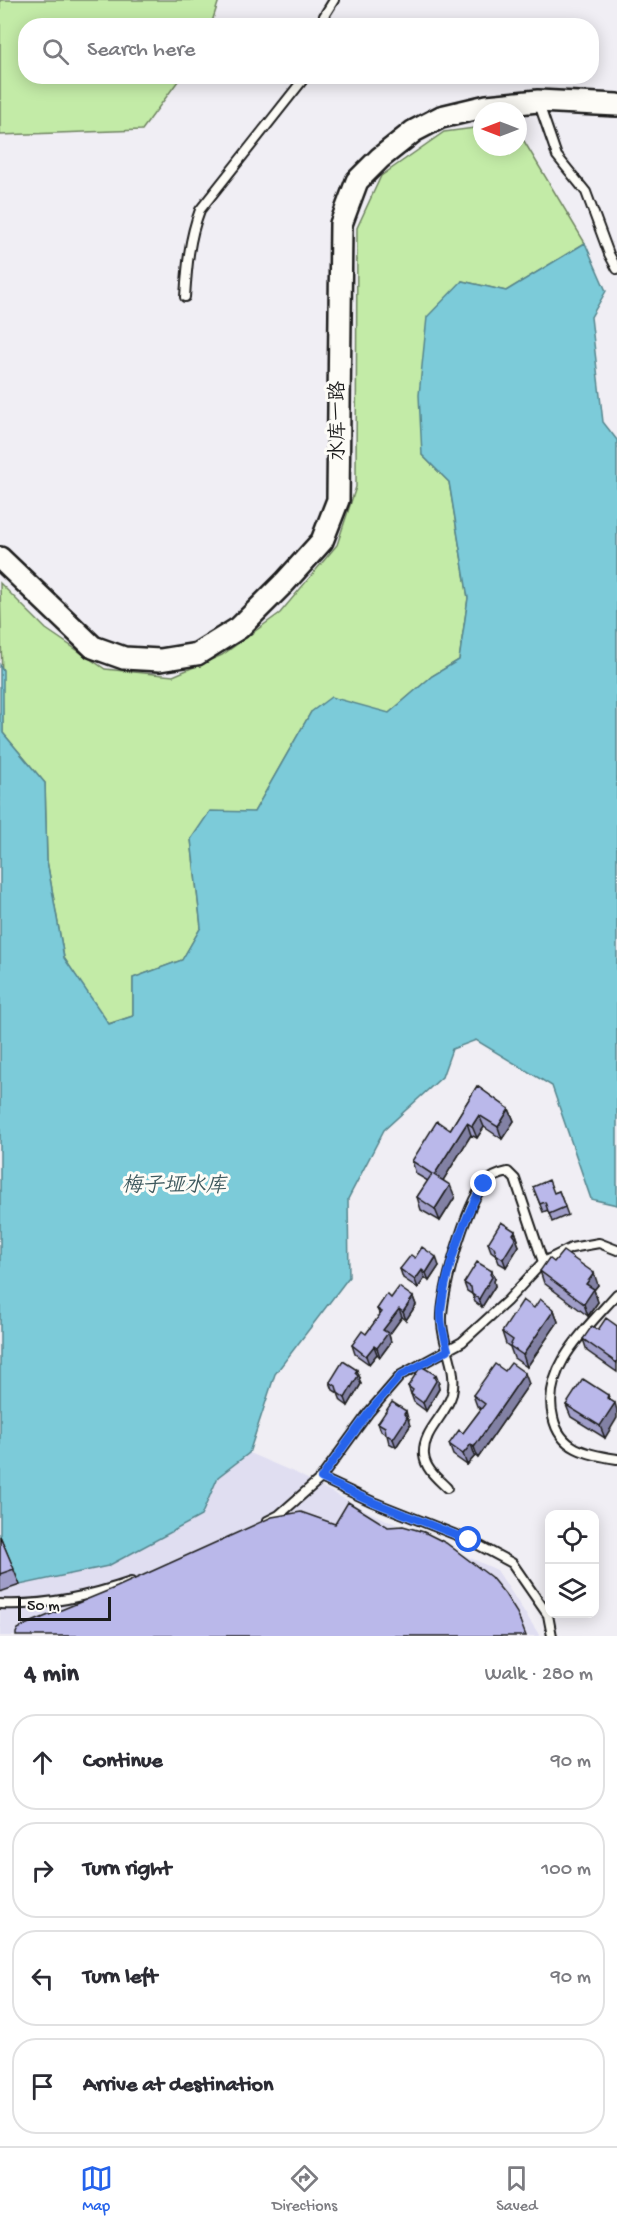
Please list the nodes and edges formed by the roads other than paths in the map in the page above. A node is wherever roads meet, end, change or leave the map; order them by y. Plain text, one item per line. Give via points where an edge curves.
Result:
1 (334, 0) edge
2 (323, 18) edge
3 (299, 84) edge
4 (538, 101) junction
5 (617, 105) edge
6 (617, 269) edge
7 (185, 297) dead end
8 (0, 558) edge
9 (617, 1250) edge
10 (543, 1262) junction
11 (617, 1294) edge
12 (448, 1350) junction
13 (617, 1459) edge
14 (321, 1478) junction
15 (447, 1488) dead end
16 (262, 1524) edge
17 (138, 1579) edge
18 (0, 1604) edge
19 (552, 1636) edge

1 - 2 lane
3 - 7 lane via 200,210 191,233
4 - 5 street, 水库一路
4 - 6 lane via 557,156 586,192
4 - 8 street, 水库一路 via 487,106 441,117 414,131 357,181 341,224 338,500 322,541 238,628 197,654 160,660 124,658 93,646
9 - 10 lane via 599,1243 571,1248
10 - 12 lane via 507,1301
10 - 12 lane via 515,1179 508,1172 495,1175 476,1196 449,1272 441,1305 441,1325
11 - 13 lane via 578,1338 558,1370 549,1402 556,1430 565,1442 594,1455
12 - 14 lane via 401,1375
12 - 15 lane via 454,1376 452,1395 424,1441 429,1471
14 - 16 lane via 279,1515
14 - 19 lane via 469,1540 512,1563 548,1615
17 - 18 lane via 106,1591 57,1600

